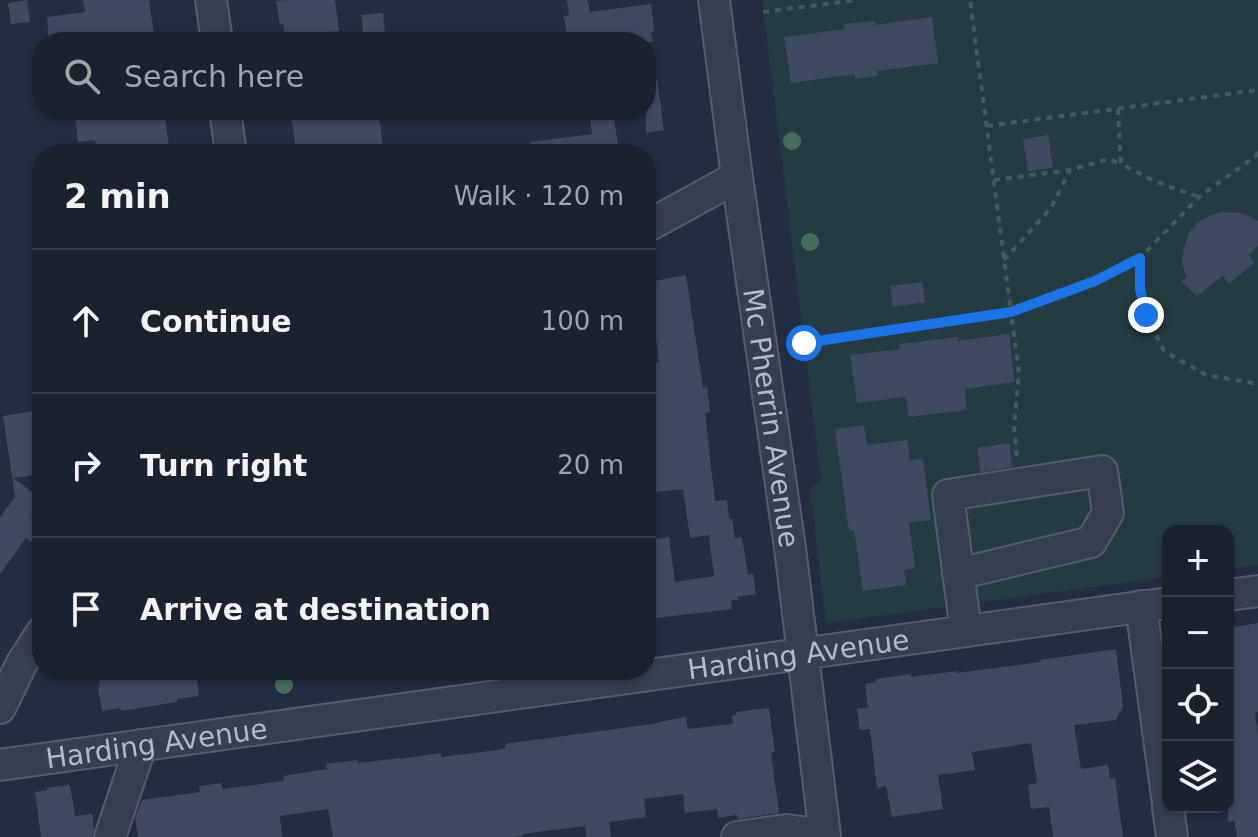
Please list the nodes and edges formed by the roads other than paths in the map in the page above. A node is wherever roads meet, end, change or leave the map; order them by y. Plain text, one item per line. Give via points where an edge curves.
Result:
1 (211, 0) edge
2 (714, 0) edge
3 (216, 32) edge
4 (226, 120) edge
5 (230, 144) edge
6 (737, 177) junction
7 (656, 222) edge
8 (958, 574) junction
9 (1258, 591) edge
10 (1234, 594) edge
11 (1155, 605) edge
12 (966, 631) junction
13 (32, 648) edge
14 (802, 654) junction
15 (656, 674) edge
16 (613, 680) edge
17 (0, 708) edge
18 (1164, 741) edge
19 (141, 745) junction
20 (0, 765) edge
21 (1169, 813) edge
22 (828, 836) edge
23 (110, 837) edge
24 (737, 837) edge
25 (1172, 837) edge

1 - 3 street
2 - 6 street, Mc Pherrin Avenue
4 - 5 street
6 - 7 street
6 - 14 street, Mc Pherrin Avenue
8 - 8 street via 948,495 1102,471 1108,513 1091,542
8 - 12 street
9 - 10 street
11 - 12 street, Harding Avenue
11 - 18 street
12 - 14 street, Harding Avenue
13 - 17 street
14 - 15 street, Harding Avenue
14 - 22 street, Mc Pherrin Avenue
16 - 19 street, Harding Avenue
19 - 20 street, Harding Avenue
19 - 23 street
21 - 25 street
22 - 24 street via 786,830

